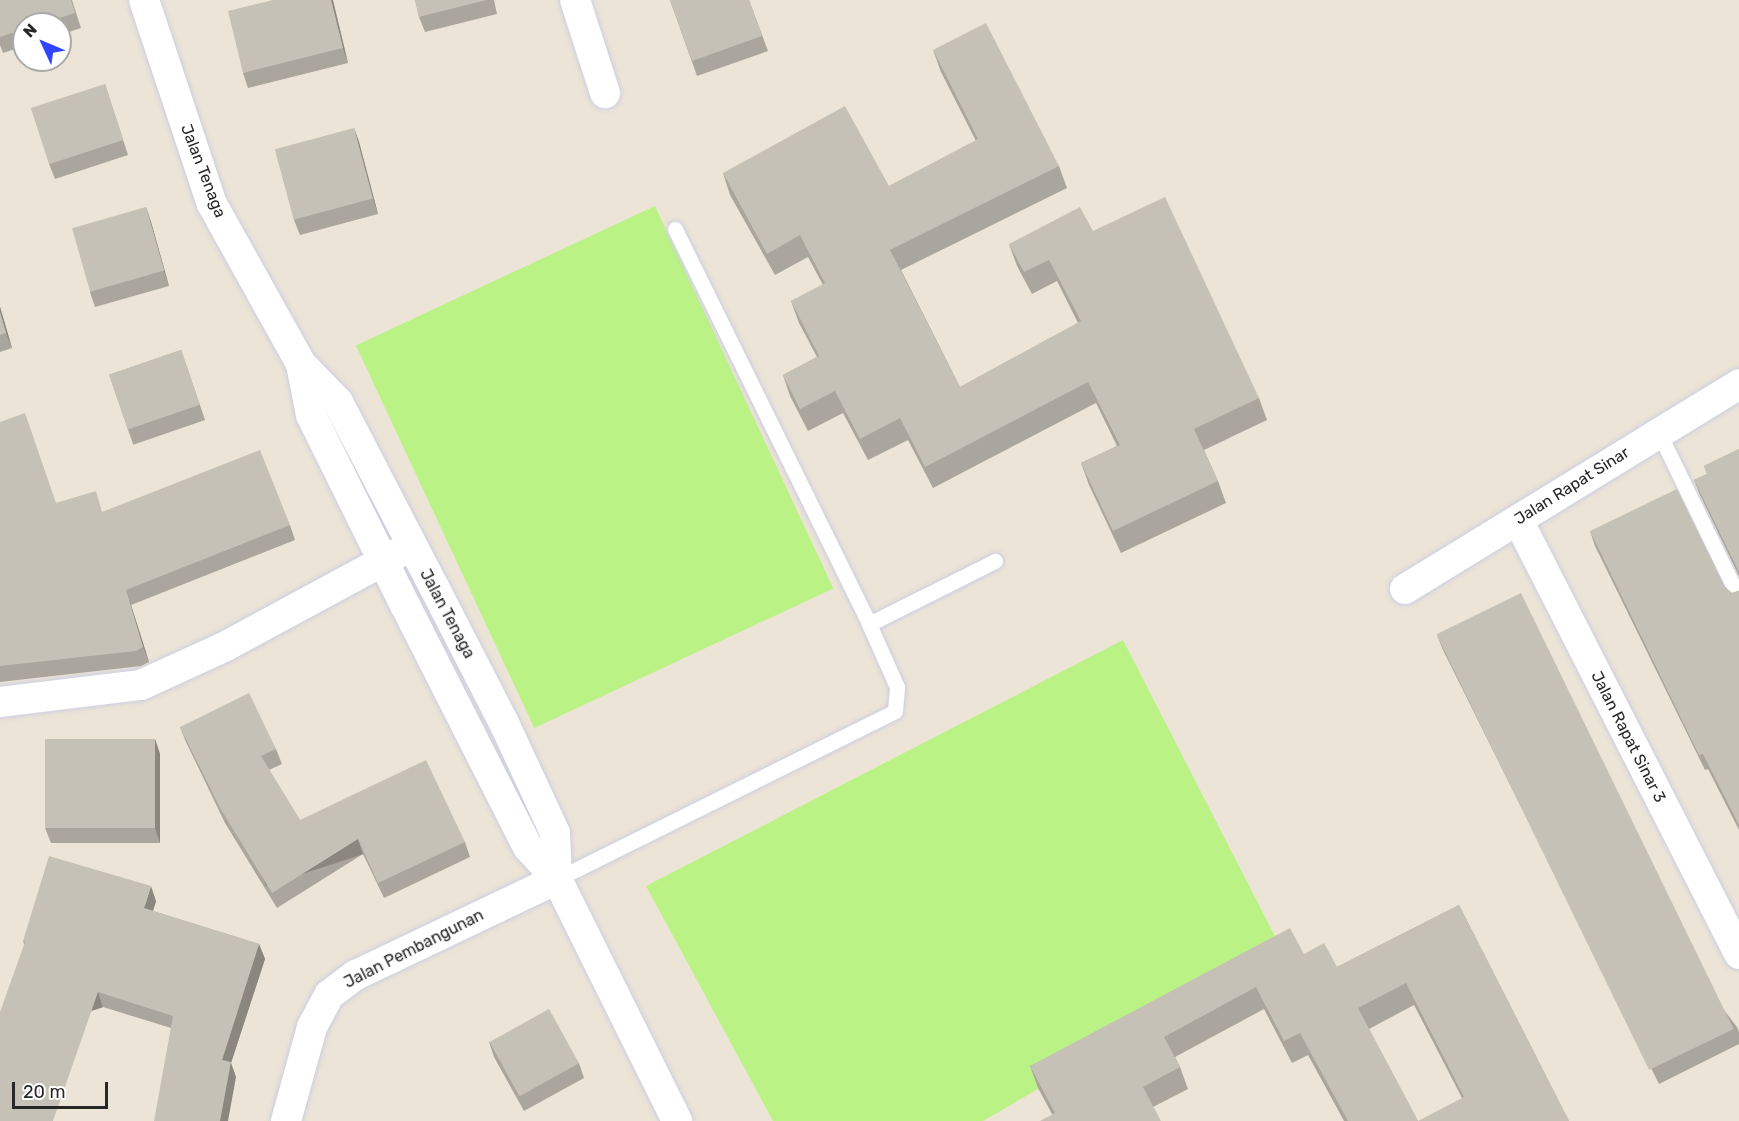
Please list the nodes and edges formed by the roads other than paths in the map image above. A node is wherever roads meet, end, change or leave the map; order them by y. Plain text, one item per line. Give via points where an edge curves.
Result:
1 (144, 0) edge
2 (575, 0) edge
3 (605, 93) dead end
4 (675, 229) dead end
5 (301, 364) junction
6 (1739, 384) edge
7 (1659, 433) junction
8 (371, 467) junction
9 (344, 481) junction
10 (1518, 520) junction
11 (411, 546) junction
12 (384, 561) junction
13 (995, 561) dead end
14 (1405, 590) dead end
15 (1739, 598) edge
16 (869, 624) junction
17 (470, 657) junction
18 (440, 672) junction
19 (0, 702) edge
20 (504, 723) junction
21 (474, 737) junction
22 (557, 879) junction
23 (1739, 954) edge
24 (286, 1121) edge
25 (676, 1121) edge

1 - 5 street, Jalan Tenaga via 212,204
2 - 3 street
4 - 16 lane
5 - 8 street, Jalan Tenaga via 338,402
5 - 9 street, Jalan Tenaga via 311,415
6 - 7 street, Jalan Rapat Sinar
7 - 10 street, Jalan Rapat Sinar
7 - 15 lane
8 - 9 street
8 - 11 street, Jalan Tenaga
9 - 12 street, Jalan Tenaga
10 - 14 street, Jalan Rapat Sinar
10 - 23 street, Jalan Rapat Sinar 3
11 - 12 street
11 - 17 street, Jalan Tenaga
12 - 18 street, Jalan Tenaga
12 - 19 street via 226,646 141,685
13 - 16 lane
16 - 22 lane via 897,687 895,711
17 - 18 street
17 - 20 street, Jalan Tenaga
18 - 21 street, Jalan Tenaga
20 - 21 street
20 - 22 street, Jalan Tenaga via 555,833
21 - 22 street, Jalan Tenaga via 528,847
22 - 24 street, Jalan Pembangunan via 356,975 329,995 312,1027
22 - 25 street, Jalan Tenaga

